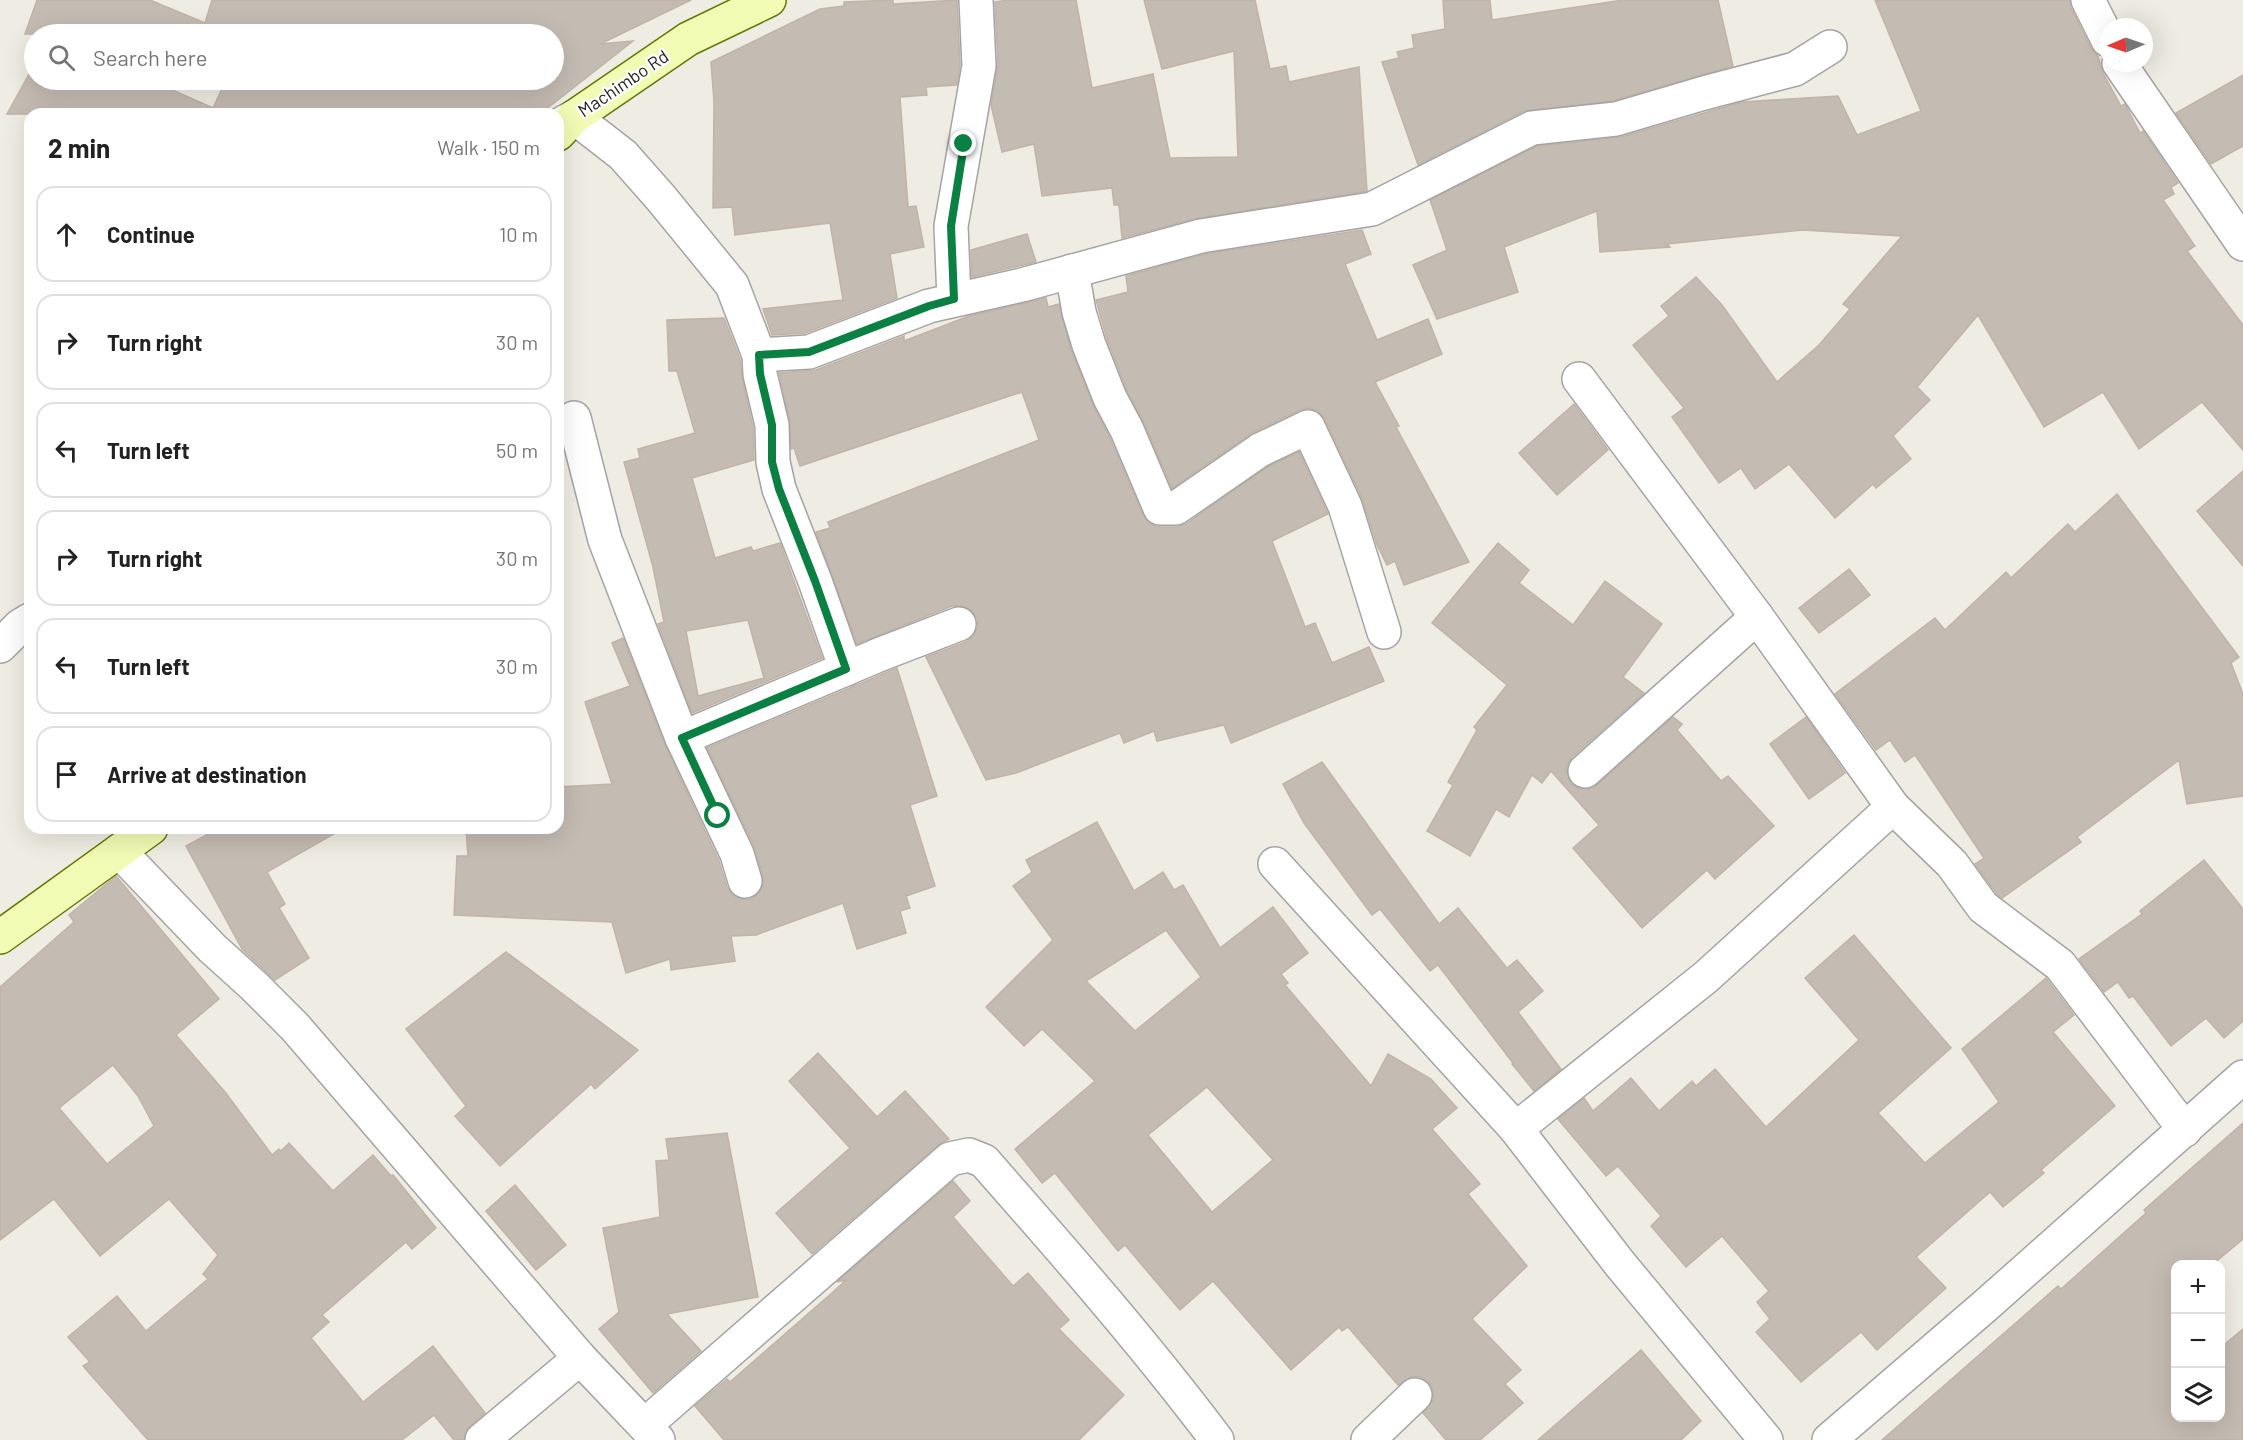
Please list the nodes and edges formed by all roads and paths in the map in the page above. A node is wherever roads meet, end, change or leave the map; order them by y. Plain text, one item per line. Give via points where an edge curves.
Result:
1 (769, 0) edge
2 (976, 0) edge
3 (2088, 0) edge
4 (2099, 22) edge
5 (1830, 47) dead end
6 (2125, 72) edge
7 (564, 125) edge
8 (564, 126) edge
9 (2243, 244) edge
10 (1072, 271) junction
11 (954, 299) junction
12 (759, 355) junction
13 (1579, 379) dead end
14 (574, 418) dead end
15 (1757, 617) junction
16 (24, 624) edge
17 (959, 624) dead end
18 (1384, 632) dead end
19 (0, 646) edge
20 (846, 669) junction
21 (682, 738) junction
22 (1585, 771) dead end
23 (1893, 807) junction
24 (143, 834) edge
25 (119, 851) junction
26 (1275, 864) dead end
27 (745, 881) dead end
28 (0, 937) edge
29 (2243, 1077) edge
30 (1516, 1129) junction
31 (2185, 1130) junction
32 (580, 1358) junction
33 (1415, 1395) dead end
34 (652, 1433) edge
35 (482, 1440) edge
36 (1217, 1440) edge
37 (1368, 1440) edge
38 (1766, 1440) edge
39 (1829, 1440) edge

1 - 7 street, Machimbo Rd via 688,39
2 - 11 street via 979,66 951,226
3 - 4 street
5 - 10 street via 1795,69 1616,119 1532,128 1372,209 1201,236
6 - 9 street
8 - 12 street via 623,155 662,198 732,285
10 - 11 street
10 - 18 street via 1089,345 1160,508 1176,508 1260,450 1308,428 1345,506
11 - 12 street via 809,352
12 - 20 street via 779,489
13 - 15 street
14 - 21 street via 606,540
15 - 22 street
15 - 23 street
16 - 19 street
17 - 20 street
20 - 21 street
21 - 27 street via 737,854
23 - 30 street via 1706,977
23 - 31 street via 1952,864 1983,907 2060,965
24 - 25 street
25 - 28 street
25 - 32 street via 295,1028
26 - 30 street
29 - 31 street
30 - 38 street via 1620,1264
31 - 39 street
32 - 34 street
32 - 35 street
33 - 37 street
34 - 36 street via 950,1159 969,1155 984,1161 1069,1258 1165,1371

